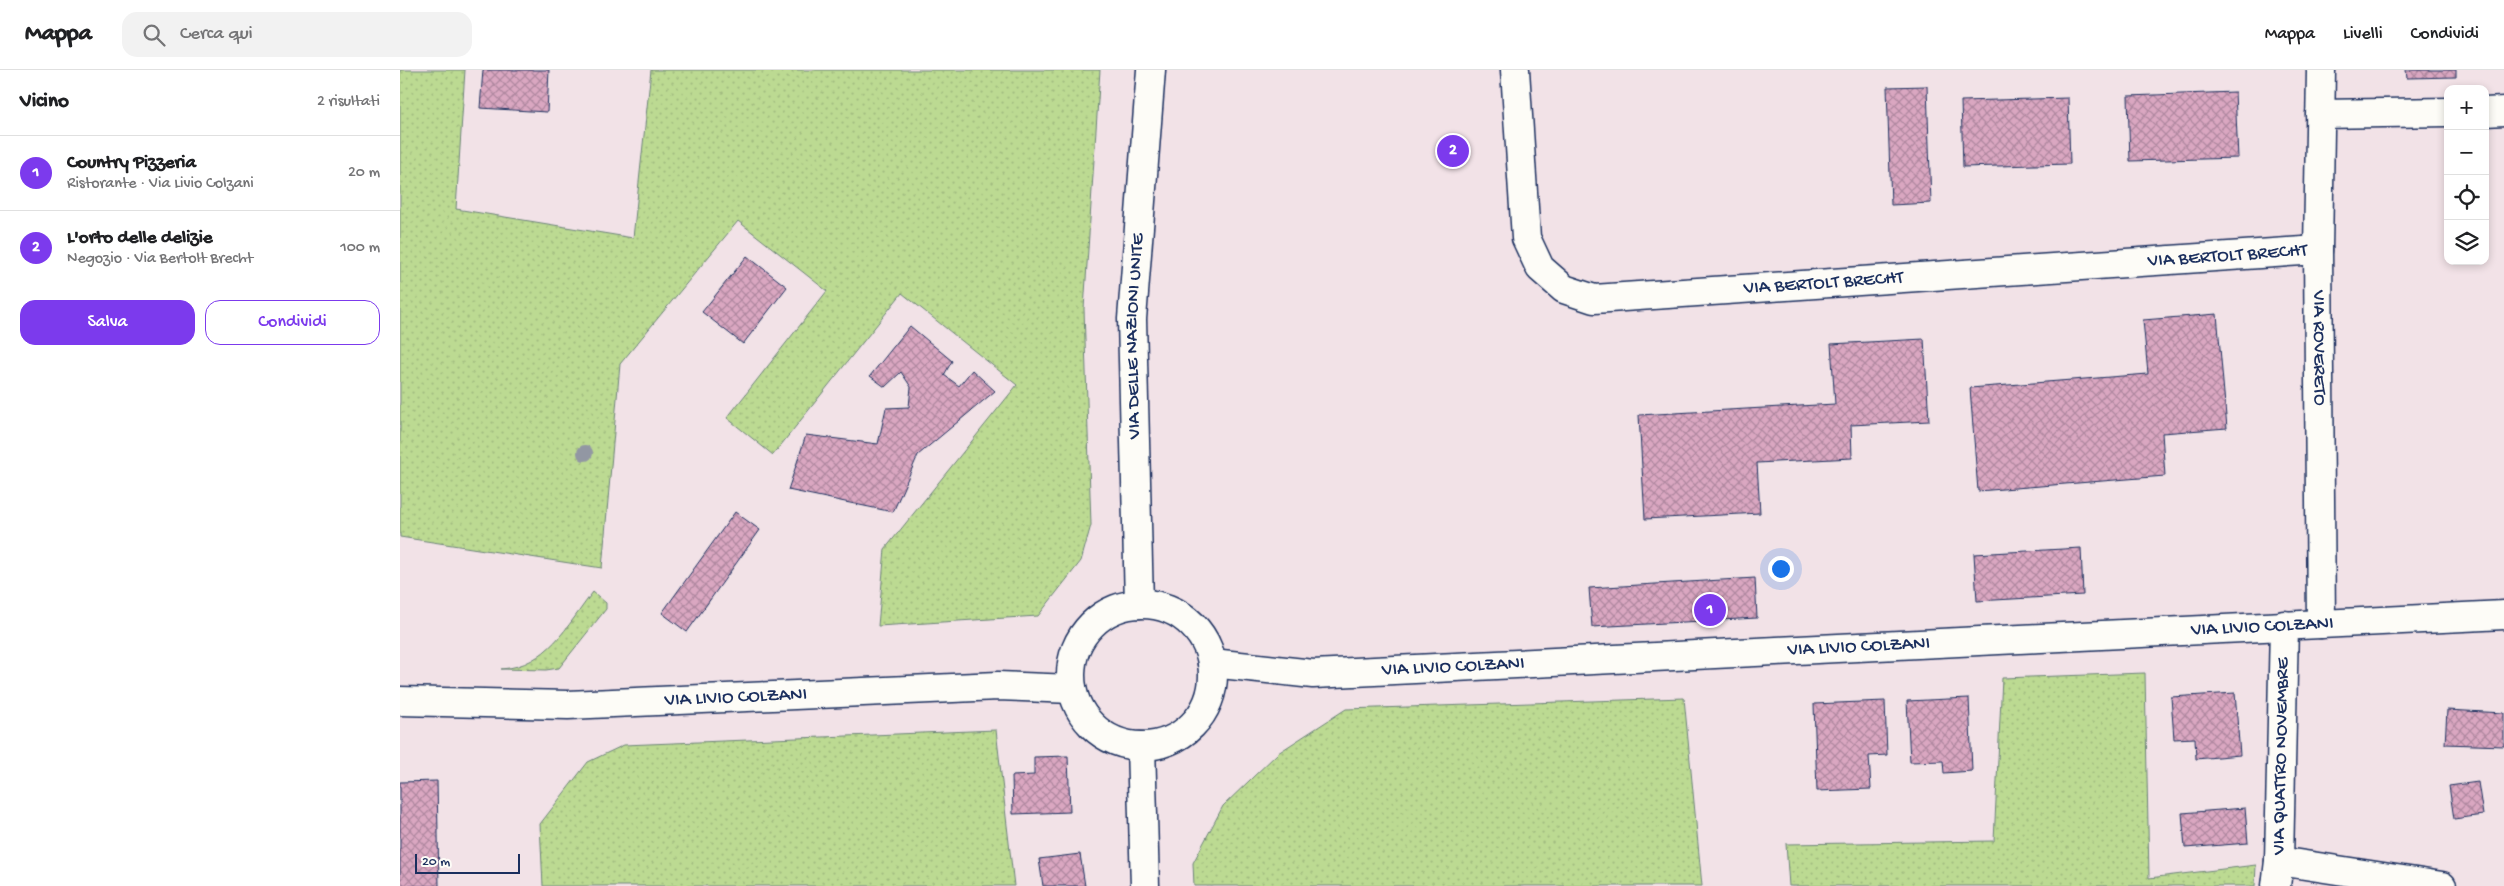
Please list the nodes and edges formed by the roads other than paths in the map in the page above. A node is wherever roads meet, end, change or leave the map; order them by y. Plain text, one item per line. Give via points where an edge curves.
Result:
1 (1151, 70) edge
2 (1516, 70) edge
3 (2321, 70) edge
4 (2504, 111) edge
5 (2444, 112) edge
6 (2489, 112) edge
7 (2320, 114) junction
8 (2318, 250) junction
9 (1139, 604) junction
10 (2504, 615) edge
11 (2321, 624) junction
12 (2284, 625) junction
13 (1212, 663) junction
14 (1072, 689) junction
15 (400, 701) edge
16 (1141, 746) junction
17 (2278, 874) edge
18 (1145, 886) edge
19 (2442, 886) edge

1 - 9 street, VIA DELLE NAZIONI UNITE via 1132,319
2 - 8 street, VIA BERTOLT BRECHT via 1526,238 1540,268 1564,289 1594,299
3 - 7 street, VIA ROVERETO
4 - 6 street
5 - 7 street
7 - 8 street, VIA ROVERETO
8 - 11 street, VIA ROVERETO
9 - 13 street via 1166,608 1188,620 1204,640
9 - 14 street via 1115,609 1094,622 1079,642 1071,666
10 - 11 street, VIA LIVIO COLZANI
11 - 12 street, VIA LIVIO COLZANI
12 - 13 street, VIA LIVIO COLZANI via 1313,674
12 - 17 street, VIA QUATTRO NOVEMBRE
13 - 16 street via 1212,688 1204,711 1187,730 1166,742
14 - 15 street, VIA LIVIO COLZANI via 998,686 568,705
14 - 16 street via 1081,712 1097,731 1119,743
16 - 18 street
17 - 19 street

